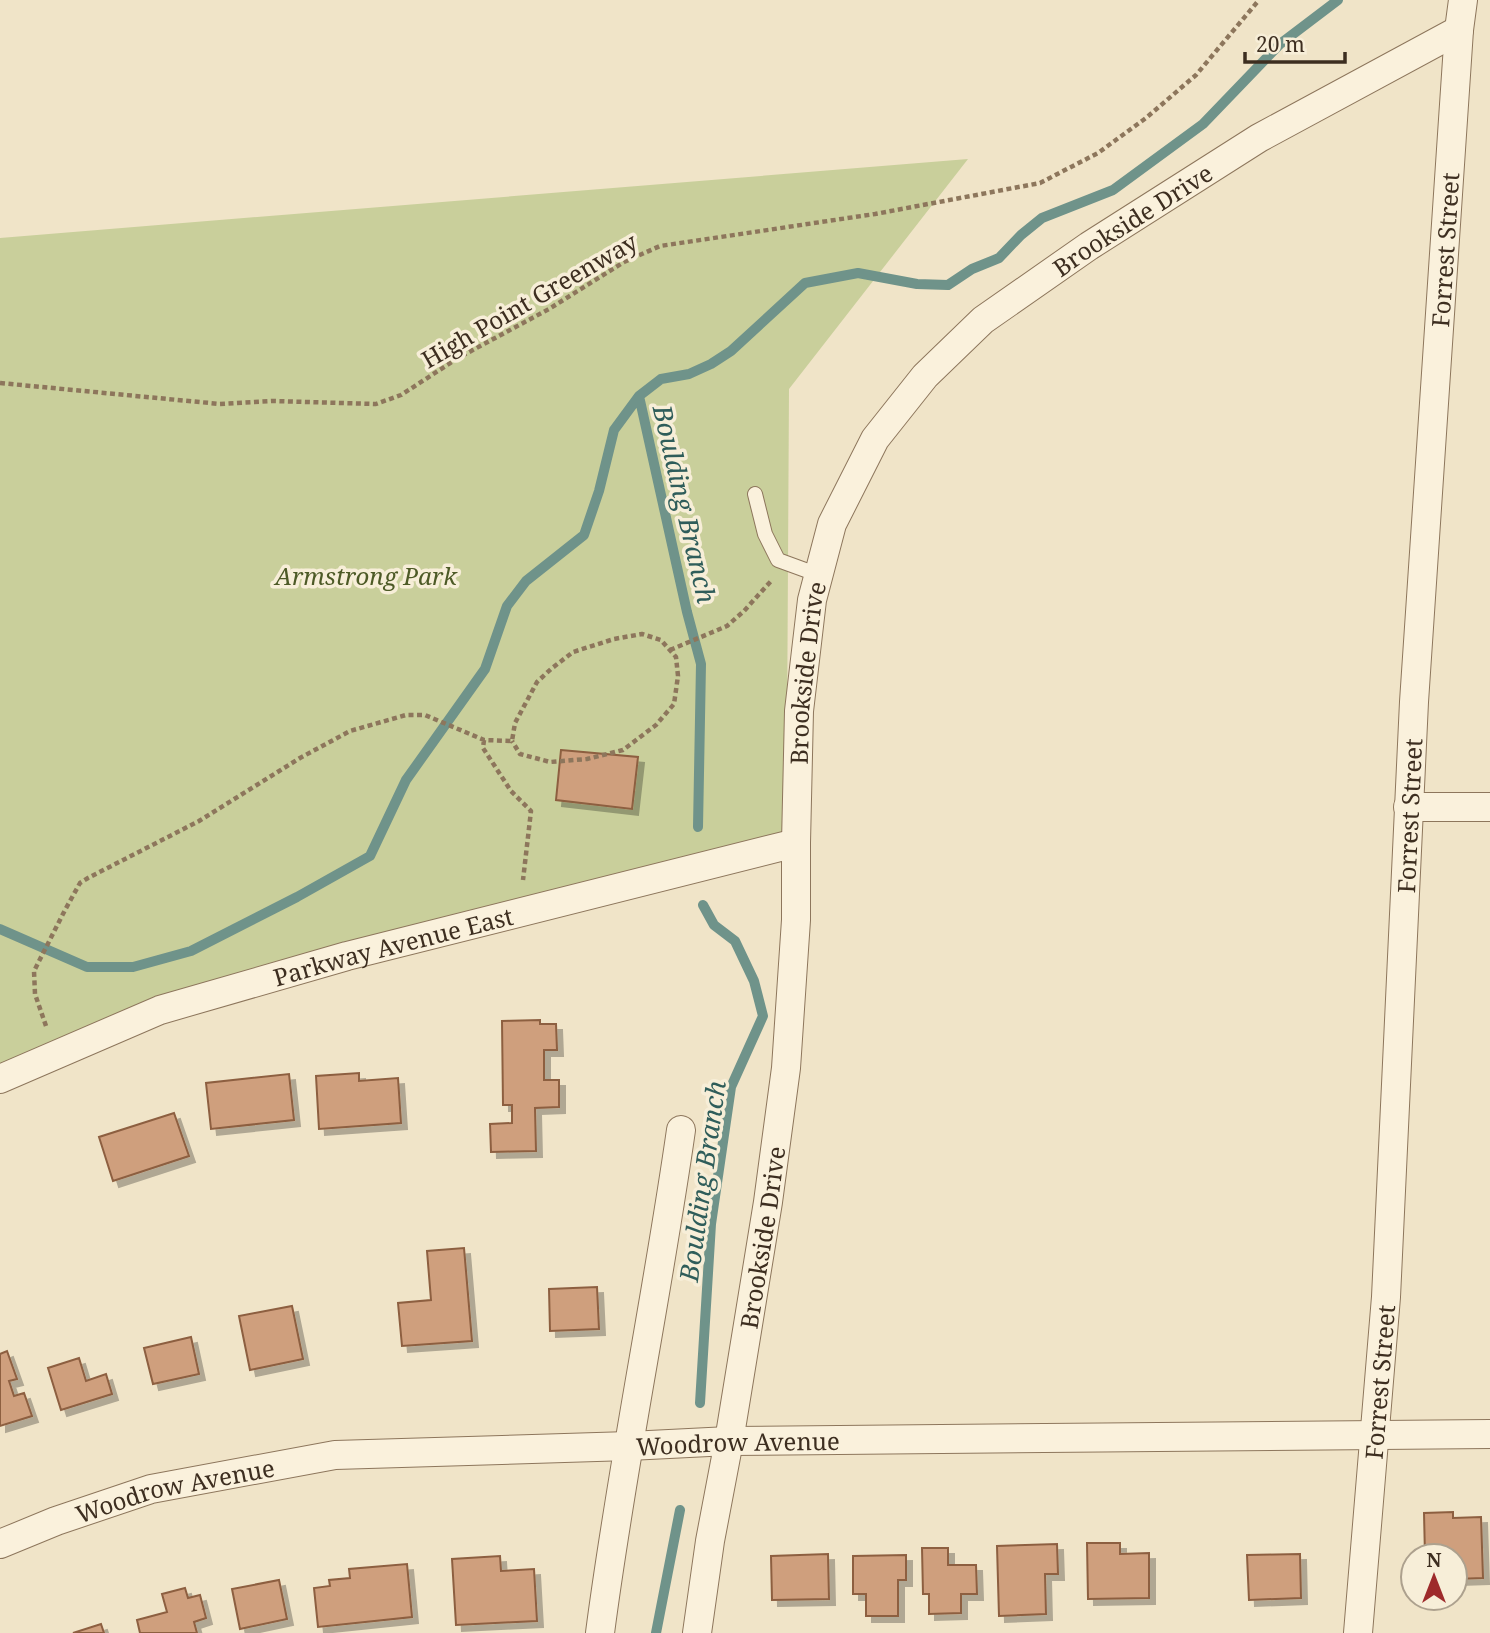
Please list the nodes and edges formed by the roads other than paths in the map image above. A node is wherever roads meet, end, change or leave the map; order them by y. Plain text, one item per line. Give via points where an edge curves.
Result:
1 (1463, 0) edge
2 (1459, 30) junction
3 (755, 494) dead end
4 (818, 575) junction
5 (1408, 807) junction
6 (1490, 807) edge
7 (796, 843) junction
8 (0, 1079) edge
9 (681, 1129) dead end
10 (1373, 1434) junction
11 (1490, 1434) edge
12 (729, 1441) junction
13 (629, 1446) junction
14 (0, 1545) edge
15 (600, 1633) edge
16 (697, 1633) edge
17 (1358, 1633) edge

1 - 2 street, Forrest Street
2 - 4 street, Brookside Drive via 1259,138 1088,246 983,320 925,376 875,439 832,524
2 - 5 street, Forrest Street
3 - 4 lane via 765,534 778,560
4 - 7 street, Brookside Drive via 799,711
5 - 6 street
5 - 10 street, Forrest Street via 1386,1297
7 - 8 street, Parkway Avenue East via 347,956 160,1010
7 - 12 street, Brookside Drive via 786,1068
9 - 13 street
10 - 11 street, Woodrow Avenue
10 - 12 street, Woodrow Avenue
10 - 17 street, Forrest Street
12 - 13 street, Woodrow Avenue
12 - 16 street, Brookside Drive
13 - 14 street, Woodrow Avenue via 335,1455 151,1489
13 - 15 street

